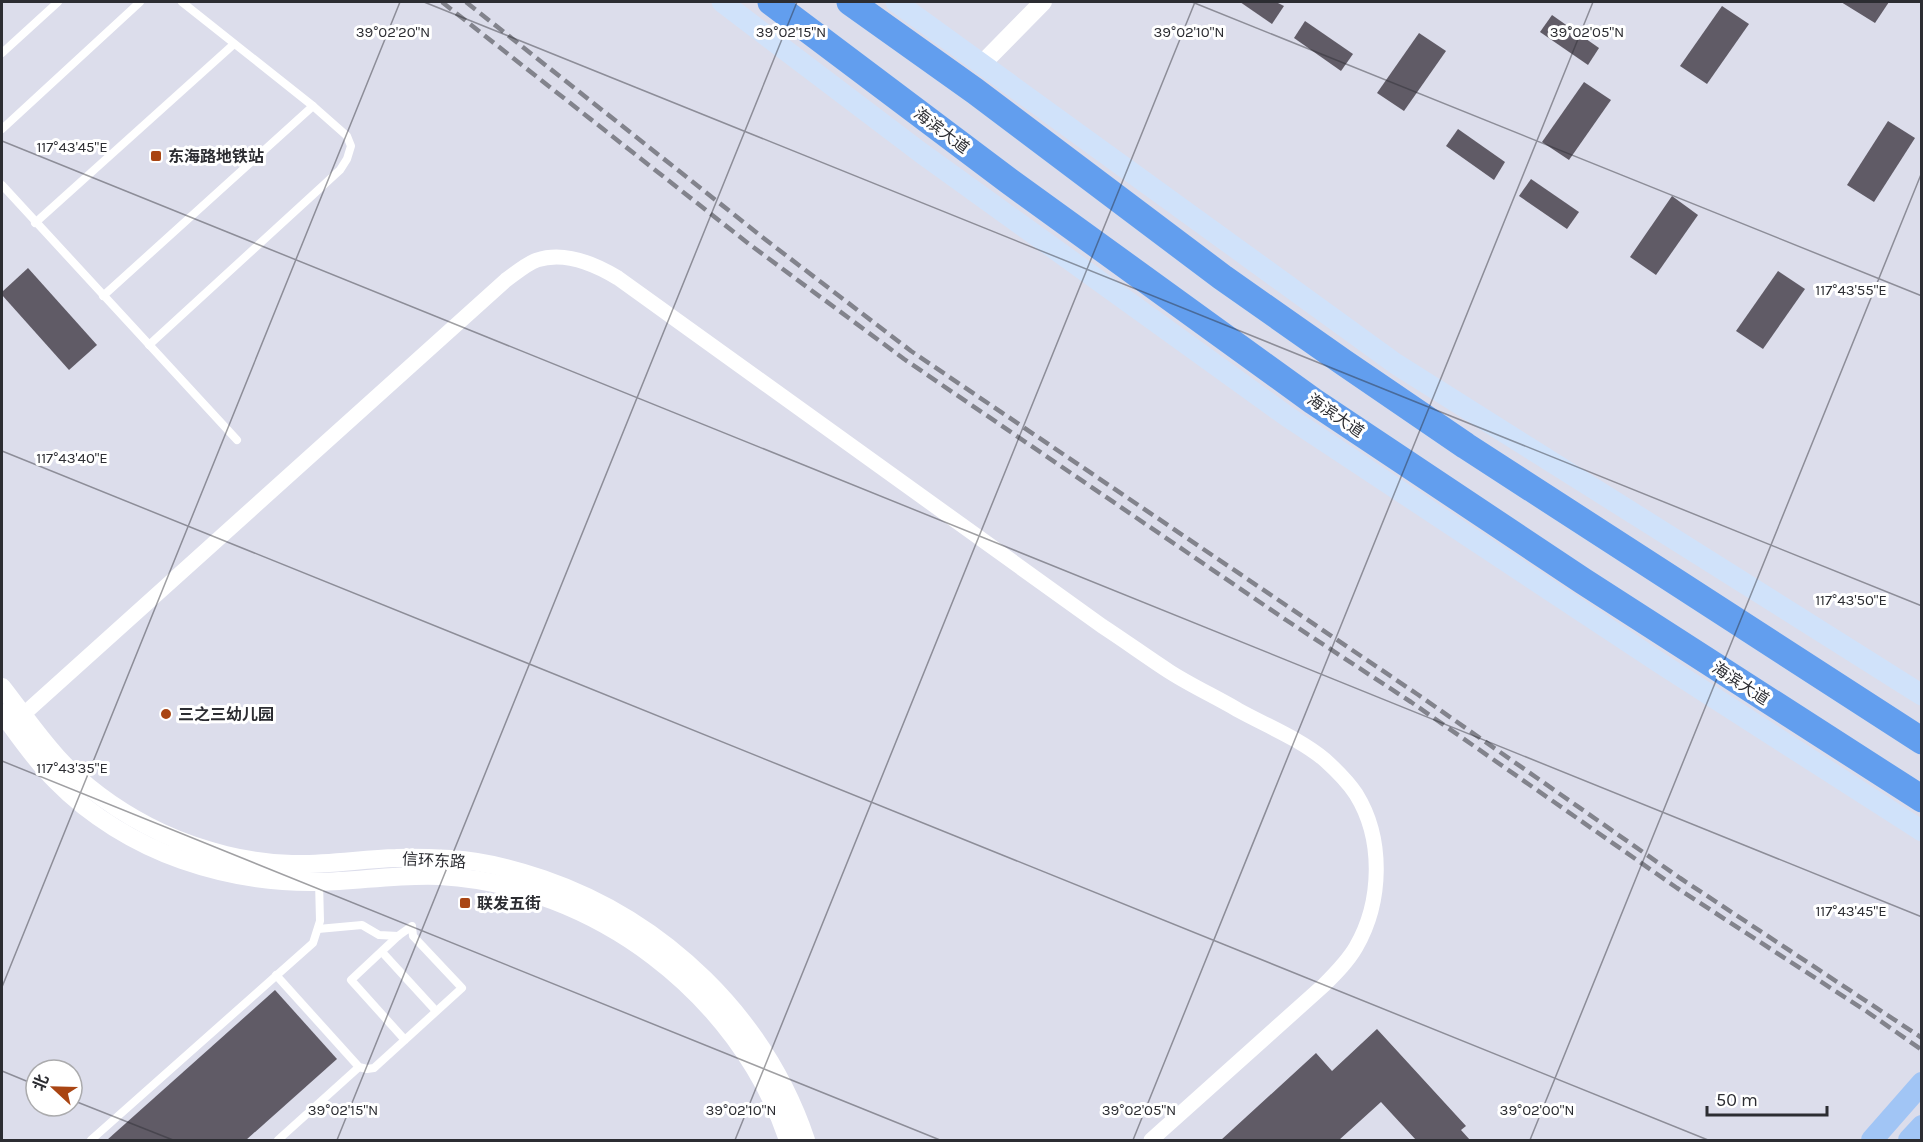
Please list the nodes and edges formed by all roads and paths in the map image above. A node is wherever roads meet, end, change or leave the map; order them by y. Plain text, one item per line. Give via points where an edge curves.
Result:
1 (58, 2) edge
2 (132, 2) edge
3 (140, 2) edge
4 (182, 2) edge
5 (722, 2) edge
6 (771, 2) edge
7 (850, 2) edge
8 (896, 2) edge
9 (1044, 2) edge
10 (124, 16) junction
11 (234, 44) junction
12 (2, 53) edge
13 (982, 64) junction
14 (313, 106) junction
15 (2, 127) edge
16 (2, 185) edge
17 (35, 223) junction
18 (103, 296) junction
19 (149, 345) junction
20 (237, 440) dead end
21 (2, 687) edge
22 (1922, 695) edge
23 (12, 718) edge
24 (1922, 741) edge
25 (1922, 799) edge
26 (1922, 831) edge
27 (318, 873) junction
28 (318, 929) junction
29 (398, 936) junction
30 (382, 952) junction
31 (276, 975) junction
32 (436, 1011) junction
33 (405, 1040) junction
34 (359, 1067) junction
35 (1922, 1083) edge
36 (1922, 1126) edge
37 (91, 1140) edge
38 (278, 1140) edge
39 (788, 1140) edge
40 (806, 1140) edge
41 (1151, 1140) edge
42 (1872, 1140) edge
43 (1909, 1140) edge

1 - 12 lane
2 - 10 lane
3 - 10 lane
4 - 11 lane
5 - 26 main road via 920,152 1288,417
6 - 25 highway, 海滨大道 via 1009,182 1313,401
7 - 24 highway via 1343,362 1476,453
8 - 13 main road
9 - 13 street
10 - 15 lane
11 - 14 lane
11 - 17 lane
13 - 22 main road via 1396,364
14 - 18 lane
14 - 19 lane via 347,136 351,146 344,165
16 - 17 lane
17 - 18 lane
18 - 19 lane
19 - 20 lane
21 - 23 street, 信环东路
23 - 27 street, 信环东路 via 79,778 122,810 163,833 239,857
23 - 41 street via 506,280 537,260 553,258 601,268 1102,626 1171,672 1324,759 1355,793 1370,825 1377,866 1370,919 1356,947 1324,985
27 - 28 lane
27 - 39 street, 信环东路 via 474,879 536,894 588,916 653,956 692,989 722,1022 766,1088
27 - 40 street, 信环东路 via 396,858 455,859 509,868 606,905 695,970 743,1020 784,1088
28 - 29 lane via 362,926 379,935
28 - 31 lane via 313,943
29 - 30 lane
29 - 32 lane via 412,926 413,936 462,988
30 - 32 lane
30 - 33 lane via 351,980
31 - 34 lane
31 - 37 lane
32 - 33 lane
33 - 34 lane via 374,1068
34 - 38 lane
35 - 42 main road
36 - 43 main road

